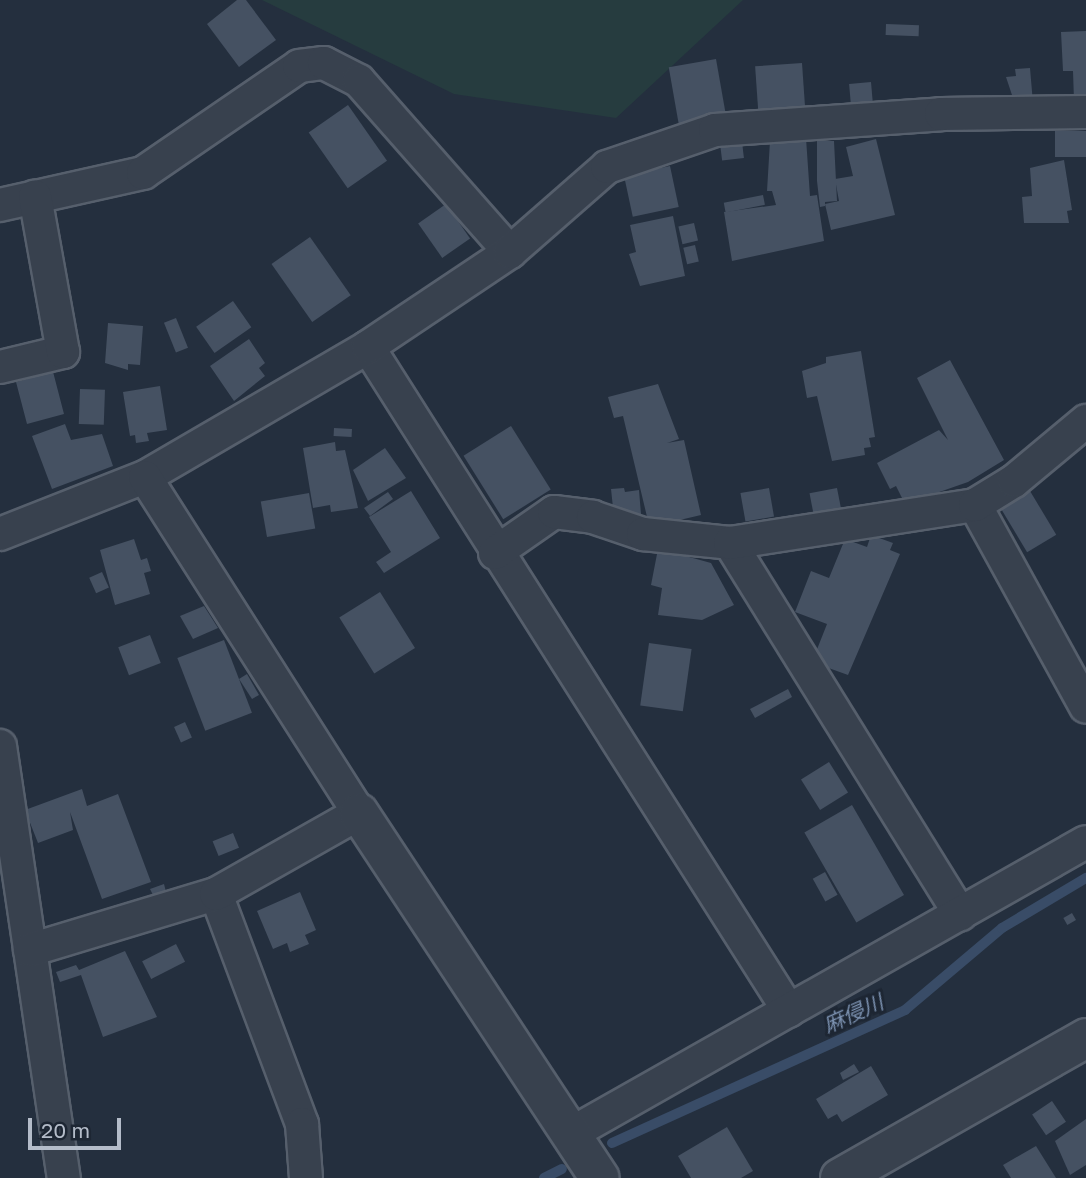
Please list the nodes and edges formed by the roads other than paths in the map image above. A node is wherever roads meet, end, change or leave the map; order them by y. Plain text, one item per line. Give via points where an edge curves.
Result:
1 (1086, 113) edge
2 (35, 196) junction
3 (0, 205) edge
4 (510, 252) junction
5 (368, 347) junction
6 (0, 368) edge
7 (1086, 421) edge
8 (145, 477) junction
9 (975, 505) junction
10 (0, 534) edge
11 (730, 543) junction
12 (495, 553) junction
13 (1086, 707) edge
14 (0, 746) edge
15 (359, 813) junction
16 (1086, 842) edge
17 (216, 894) junction
18 (960, 914) junction
19 (30, 950) junction
20 (789, 1011) junction
21 (1086, 1038) edge
22 (574, 1132) junction
23 (64, 1178) edge
24 (306, 1178) edge
25 (600, 1178) edge
26 (840, 1178) edge

1 - 4 street via 941,114 715,130 607,167
2 - 3 street
2 - 4 street via 143,173 299,66 324,63 359,81
2 - 6 street via 63,352
4 - 5 street
5 - 8 street
5 - 12 street
7 - 9 street via 1014,481
8 - 10 street
8 - 15 street
9 - 11 street
9 - 13 street
11 - 12 street via 643,534 593,517 554,512
11 - 18 street
12 - 20 street
14 - 19 street
15 - 17 street
15 - 22 street
16 - 18 street
17 - 19 street
17 - 24 street via 302,1124
18 - 20 street
19 - 23 street
20 - 22 street
21 - 26 street
22 - 25 street

